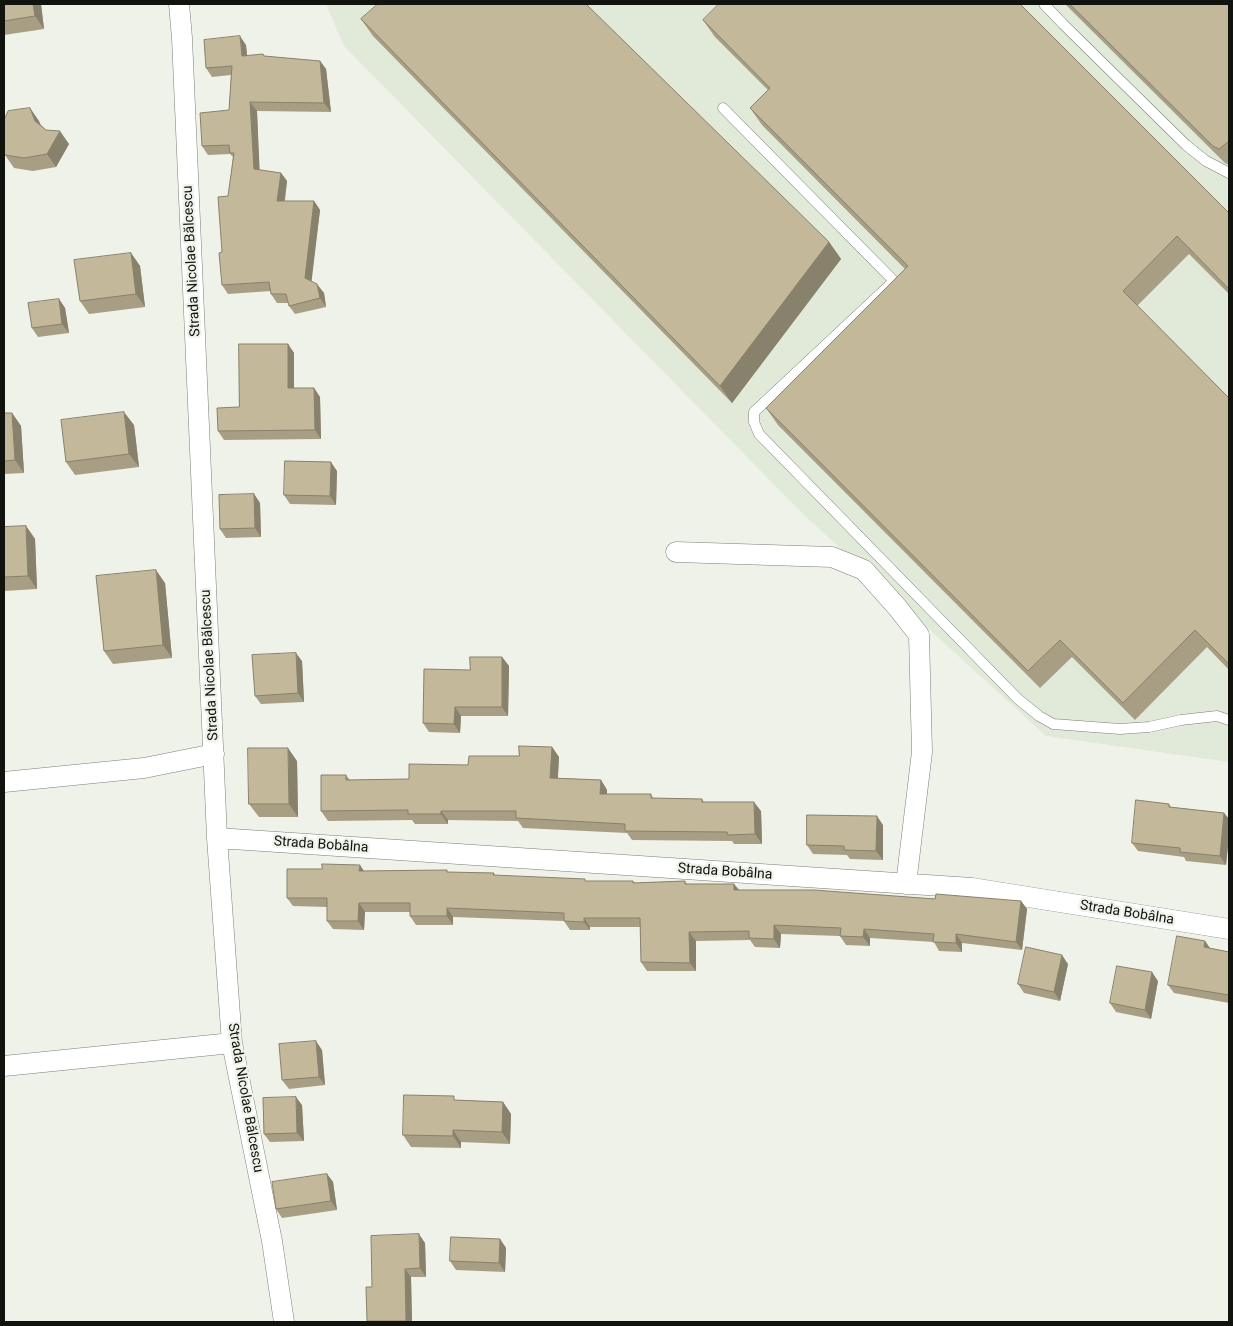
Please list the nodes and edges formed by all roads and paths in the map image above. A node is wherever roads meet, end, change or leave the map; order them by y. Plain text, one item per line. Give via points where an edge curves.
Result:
1 (179, 4) edge
2 (1044, 4) edge
3 (723, 108) dead end
4 (1229, 173) edge
5 (676, 552) dead end
6 (1229, 720) edge
7 (214, 754) junction
8 (4, 782) edge
9 (218, 838) junction
10 (906, 884) junction
11 (1229, 929) edge
12 (232, 1044) junction
13 (4, 1066) edge
14 (284, 1322) edge

1 - 7 street, Strada Nicolae Bălcescu
2 - 4 lane via 1186,145
3 - 6 lane via 894,281 754,412 759,434 1018,699 1039,716 1054,724 1120,729 1217,716
5 - 10 street via 832,557 864,570 919,635 922,752
7 - 8 street via 144,768
7 - 9 street, Strada Nicolae Bălcescu
9 - 10 street, Strada Bobâlna
9 - 12 street, Strada Nicolae Bălcescu
10 - 11 street, Strada Bobâlna via 972,888
12 - 13 street
12 - 14 street, Strada Nicolae Bălcescu via 272,1241

